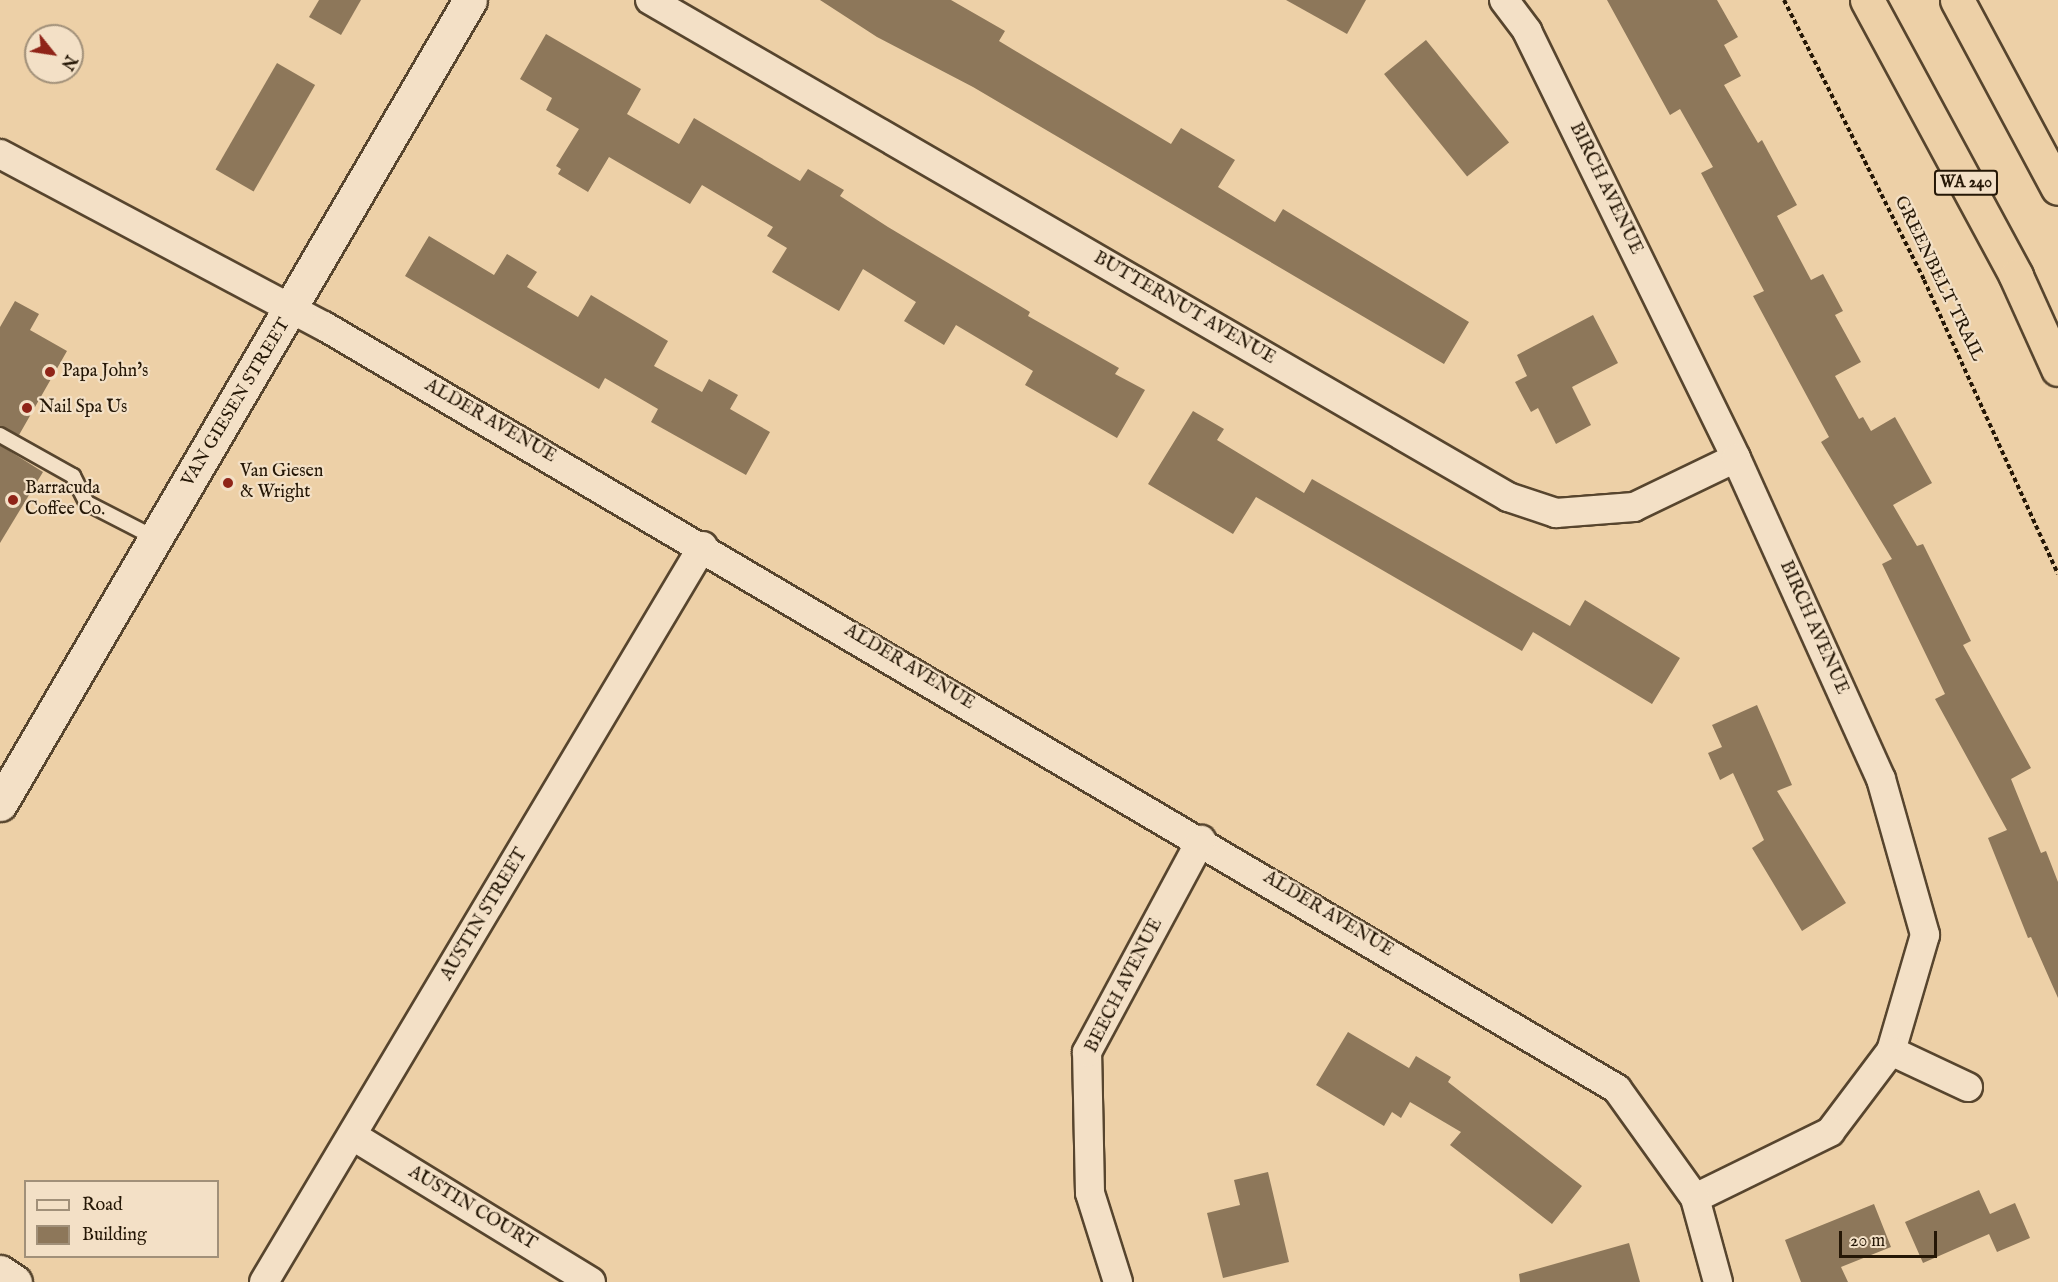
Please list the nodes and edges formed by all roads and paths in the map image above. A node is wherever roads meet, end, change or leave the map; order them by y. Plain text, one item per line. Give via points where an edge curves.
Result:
1 (470, 0) edge
2 (650, 0) edge
3 (1504, 0) edge
4 (1784, 0) edge
5 (1867, 0) edge
6 (1957, 0) edge
7 (0, 154) edge
8 (2058, 188) edge
9 (293, 308) junction
10 (2058, 369) edge
11 (0, 435) edge
12 (1736, 458) junction
13 (157, 539) junction
14 (703, 546) junction
15 (2058, 574) edge
16 (0, 804) edge
17 (1201, 840) junction
18 (1891, 1051) junction
19 (1968, 1087) dead end
20 (353, 1136) junction
21 (1695, 1198) junction
22 (0, 1272) edge
23 (15, 1282) edge
24 (264, 1282) edge
25 (591, 1282) edge
26 (1118, 1282) edge
27 (1718, 1282) edge

1 - 9 main road, VAN GIESEN STREET
2 - 12 street, BUTTERNUT AVENUE via 1508,497 1556,513 1634,507
3 - 12 street, BIRCH AVENUE via 1527,31
4 - 15 path, GREENBELT TRAIL via 1929,291
5 - 10 highway, WA 240 via 2016,276
6 - 8 highway
7 - 9 street, ALDER AVENUE
9 - 13 main road, VAN GIESEN STREET
9 - 14 street, ALDER AVENUE
11 - 13 lane via 73,476 87,503
12 - 18 street, BIRCH AVENUE via 1881,779 1925,935
13 - 16 main road, VAN GIESEN STREET
14 - 17 street, ALDER AVENUE
14 - 20 street, AUSTIN STREET
17 - 21 street, ALDER AVENUE via 1617,1089
17 - 26 street, BEECH AVENUE via 1088,1052 1090,1193
18 - 19 street
18 - 21 street, BIRCH AVENUE via 1830,1131
20 - 24 street, AUSTIN STREET
20 - 25 street, AUSTIN COURT
21 - 27 street, ALDER AVENUE
22 - 23 main road

